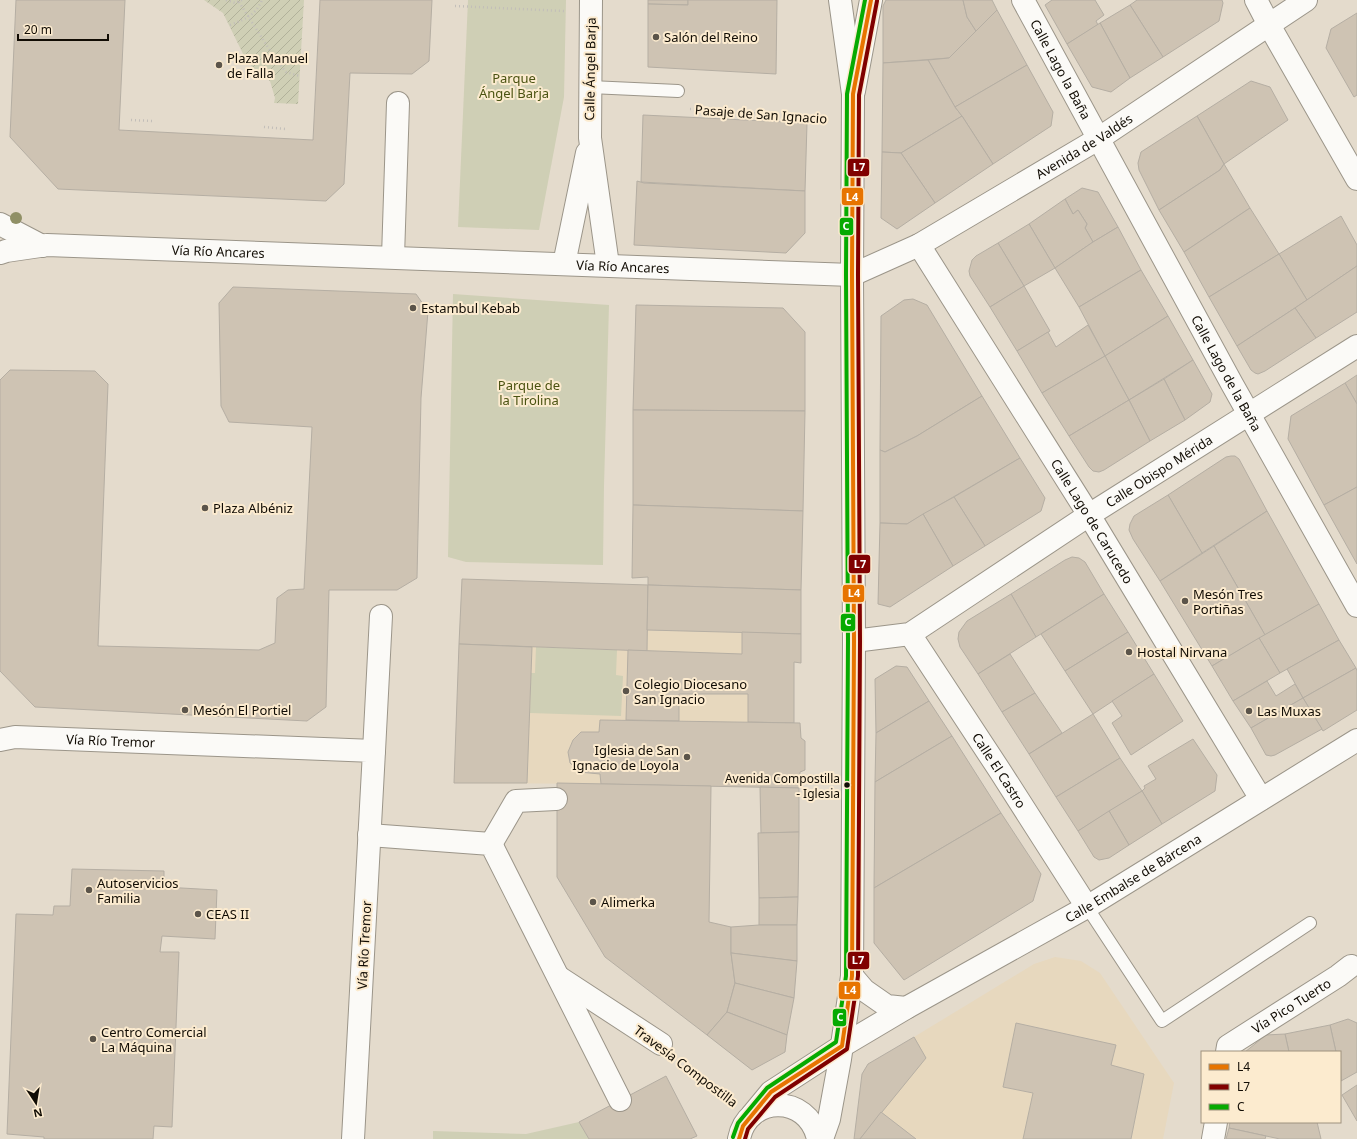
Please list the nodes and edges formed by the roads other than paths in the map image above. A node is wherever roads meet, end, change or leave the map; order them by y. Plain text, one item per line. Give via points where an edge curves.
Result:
1 (840, 0) edge
2 (871, 0) edge
3 (1023, 0) edge
4 (1256, 0) edge
5 (1306, 0) edge
6 (591, 6) edge
7 (1269, 25) junction
8 (590, 87) junction
9 (678, 91) dead end
10 (853, 94) junction
11 (398, 103) dead end
12 (590, 138) junction
13 (1098, 139) junction
14 (1357, 179) edge
15 (0, 224) edge
16 (919, 244) junction
17 (42, 246) junction
18 (0, 253) edge
19 (393, 258) junction
20 (564, 264) junction
21 (608, 265) junction
22 (852, 274) junction
23 (1357, 346) edge
24 (1249, 414) junction
25 (1089, 515) junction
26 (1357, 606) edge
27 (381, 616) dead end
28 (910, 634) junction
29 (854, 641) junction
30 (5, 736) edge
31 (1357, 740) edge
32 (374, 751) junction
33 (556, 799) dead end
34 (1261, 799) junction
35 (369, 835) junction
36 (491, 844) junction
37 (1087, 907) junction
38 (1310, 924) dead end
39 (1354, 969) edge
40 (852, 976) junction
41 (559, 978) junction
42 (906, 1008) junction
43 (661, 1044) road end
44 (842, 1046) junction
45 (1227, 1051) edge
46 (620, 1100) dead end
47 (752, 1116) junction
48 (1216, 1123) edge
49 (353, 1139) edge
50 (739, 1139) edge
51 (818, 1139) edge
52 (822, 1139) edge
53 (1213, 1139) edge

1 - 10 street
2 - 10 street
3 - 13 street, Calle Lago la Baña
4 - 7 street
5 - 7 street, Avenida de Valdés
6 - 8 street, Calle Ángel Barja
7 - 13 street, Avenida de Valdés
7 - 14 street
8 - 9 lane
8 - 12 street, Calle Ángel Barja
10 - 22 street
11 - 19 street
12 - 20 street, Calle Ángel Barja
12 - 21 street, Calle Ángel Barja
13 - 16 street, Avenida de Valdés
13 - 24 street, Calle Lago de la Baña
15 - 17 street, Vía Río Ancares
16 - 22 street, Avenida de Valdés
16 - 25 street, Calle Lago de Carucedo
17 - 18 street, Vía Río Ancares
17 - 19 street, Vía Río Ancares
19 - 20 street, Vía Río Ancares
20 - 21 street, Vía Río Ancares
21 - 22 street, Vía Río Ancares
22 - 29 street
23 - 24 street, Calle Obispo Mérida
24 - 25 street, Calle Obispo Mérida
24 - 26 street, Calle Lago de la Baña
25 - 28 street, Calle Obispo Mérida
25 - 34 street, Calle Lago de Carucedo
27 - 32 street, Vía Río Tremor
28 - 29 street, Calle Obispo Mérida
28 - 37 street, Calle El Castro
29 - 40 street
30 - 32 street, Vía Río Tremor
31 - 34 street, Calle Embalse de Bárcena
32 - 35 street, Vía Río Tremor
33 - 36 street via 516,801
34 - 37 street, Calle Embalse de Bárcena
35 - 36 street
35 - 49 street, Vía Río Tremor
36 - 41 street
37 - 38 lane via 1162,1021
37 - 42 street, Calle Embalse de Bárcena
39 - 45 street, Vía Pico Tuerto via 1338,976 1228,1046
40 - 42 street via 864,990 888,1006
40 - 44 street
41 - 43 street, Travesía Compostilla
41 - 46 street
42 - 44 street, Calle Embalse de Bárcena
44 - 47 street, Calle Embalse de Bárcena via 771,1092
44 - 52 street via 829,1119
47 - 50 street, Calle Embalse de Bárcena via 743,1126
47 - 51 street via 766,1107 783,1105 800,1110 811,1120
48 - 53 street

